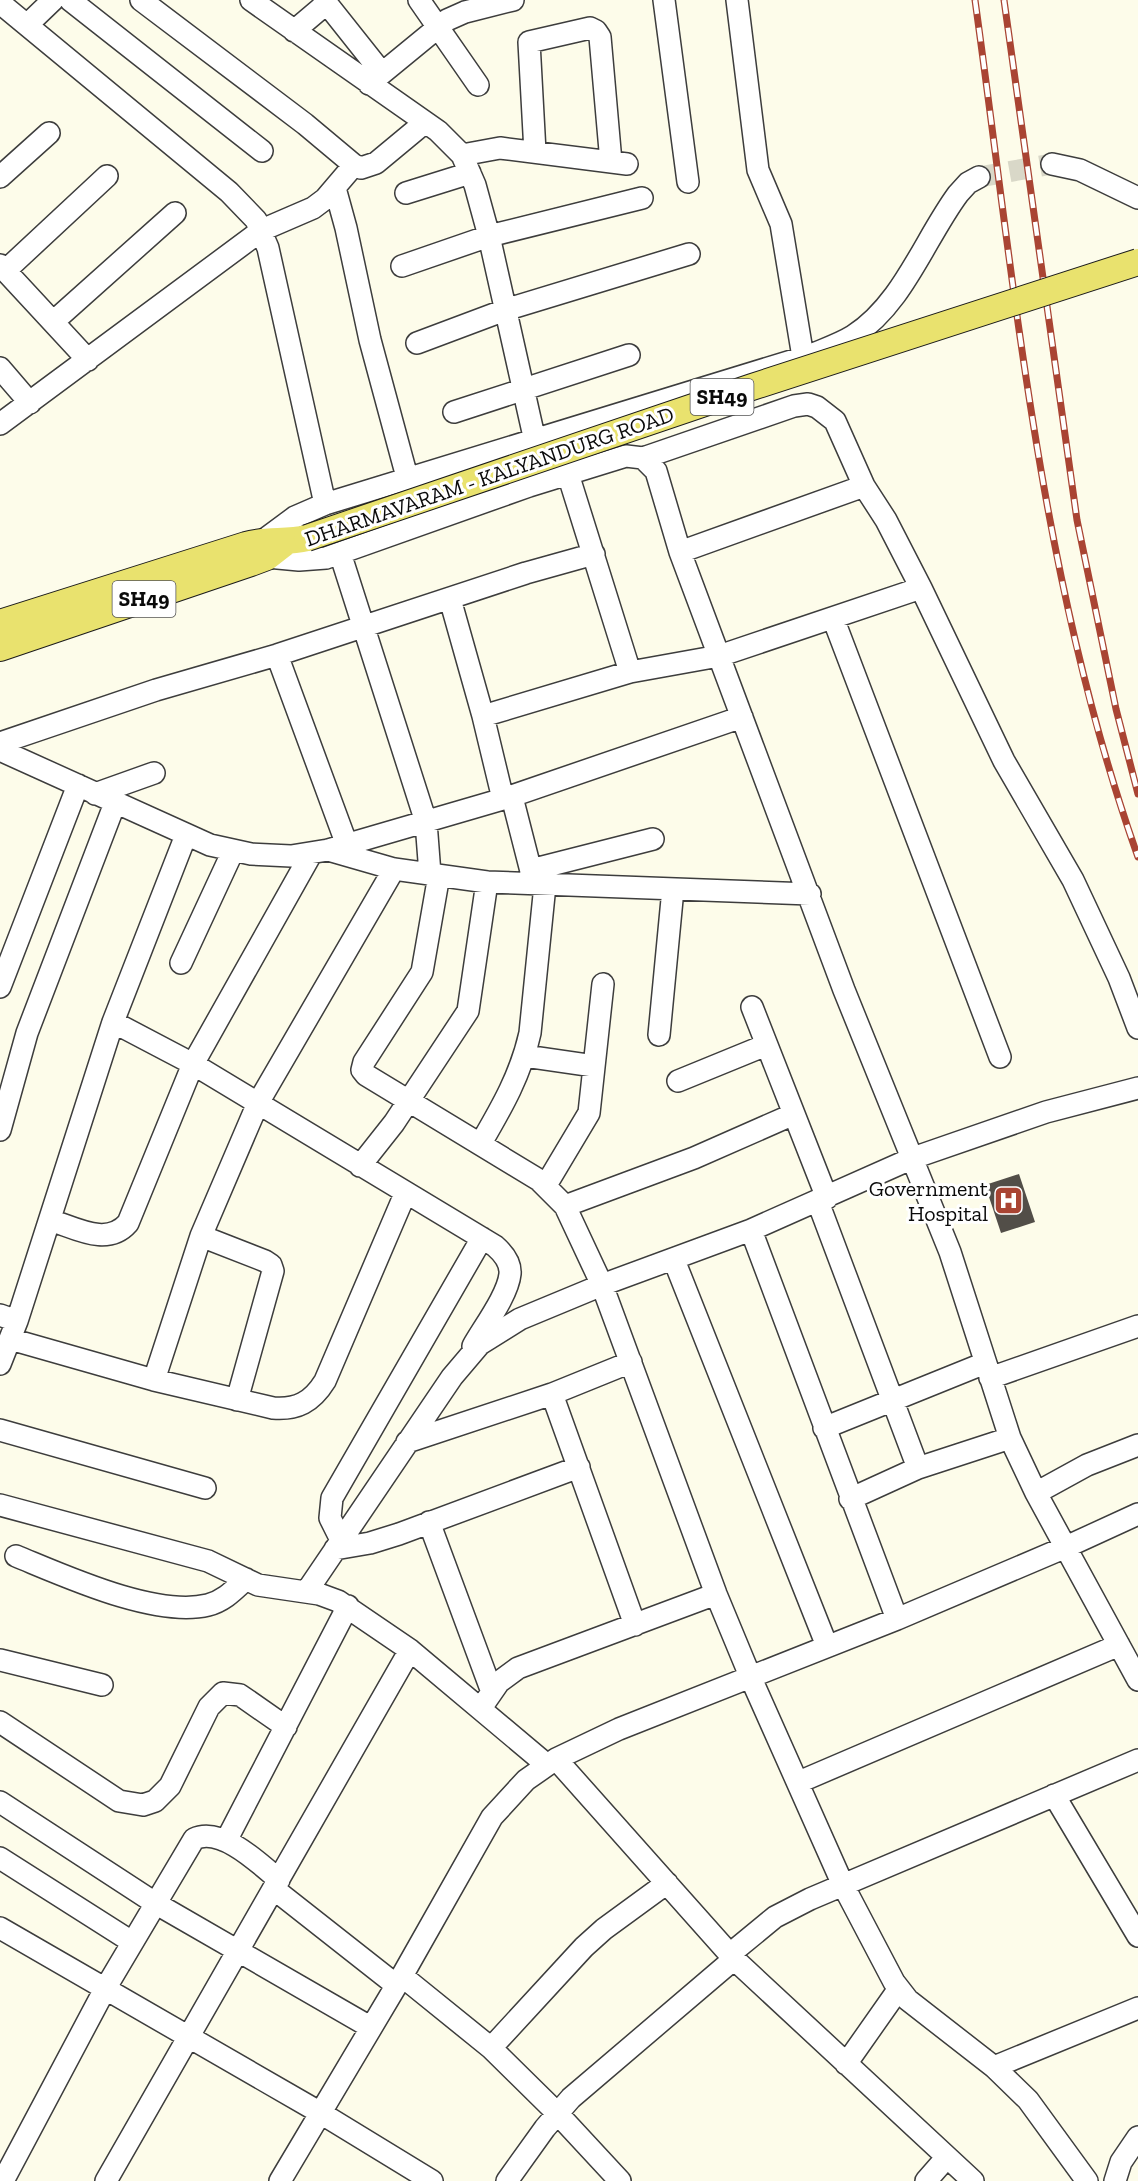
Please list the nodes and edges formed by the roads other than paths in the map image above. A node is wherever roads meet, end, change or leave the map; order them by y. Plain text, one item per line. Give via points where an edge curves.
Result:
1 (53, 0) edge
2 (70, 0) edge
3 (141, 0) edge
4 (251, 0) edge
5 (419, 0) edge
6 (513, 0) edge
7 (664, 0) edge
8 (737, 0) edge
9 (325, 2) edge
10 (0, 3) edge
11 (27, 26) junction
12 (438, 26) junction
13 (294, 31) junction
14 (375, 78) junction
15 (478, 85) dead end
16 (423, 124) junction
17 (49, 133) dead end
18 (262, 151) dead end
19 (535, 152) junction
20 (466, 164) junction
21 (1052, 164) tunnel mouth
22 (354, 165) junction
23 (107, 176) dead end
24 (0, 177) edge
25 (979, 177) tunnel mouth
26 (688, 182) dead end
27 (335, 188) junction
28 (406, 193) dead end
29 (642, 198) dead end
30 (1138, 198) edge
31 (175, 213) dead end
32 (262, 230) junction
33 (489, 236) junction
34 (688, 254) dead end
35 (1138, 262) edge
36 (402, 266) dead end
37 (3, 268) edge
38 (505, 309) junction
39 (53, 322) junction
40 (417, 343) dead end
41 (629, 355) dead end
42 (804, 357) junction
43 (88, 360) junction
44 (0, 368) edge
45 (523, 390) junction
46 (30, 403) junction
47 (454, 412) dead end
48 (0, 424) edge
49 (535, 441) junction
50 (643, 458) junction
51 (568, 474) junction
52 (407, 477) junction
53 (864, 486) junction
54 (325, 504) junction
55 (281, 545) junction
56 (680, 552) junction
57 (340, 553) junction
58 (594, 554) junction
59 (921, 588) junction
60 (450, 598) junction
61 (833, 618) junction
62 (0, 623) edge
63 (366, 627) junction
64 (0, 648) edge
65 (277, 655) junction
66 (719, 656) junction
67 (630, 672) junction
68 (483, 716) junction
69 (742, 717) junction
70 (0, 743) edge
71 (0, 750) edge
72 (154, 773) dead end
73 (87, 789) junction
74 (507, 798) junction
75 (115, 803) junction
76 (426, 822) junction
77 (186, 835) junction
78 (653, 839) dead end
79 (329, 850) junction
80 (233, 851) junction
81 (394, 869) junction
82 (434, 874) junction
83 (536, 881) junction
84 (487, 882) junction
85 (673, 890) junction
86 (810, 894) junction
87 (181, 963) dead end
88 (603, 984) dead end
89 (0, 987) edge
90 (752, 1007) dead end
91 (113, 1022) junction
92 (1138, 1028) edge
93 (659, 1035) dead end
94 (766, 1045) junction
95 (525, 1056) junction
96 (1000, 1057) dead end
97 (193, 1064) junction
98 (594, 1066) junction
99 (678, 1081) dead end
100 (1138, 1088) edge
101 (407, 1101) junction
102 (258, 1103) junction
103 (794, 1114) junction
104 (0, 1131) edge
105 (481, 1143) junction
106 (913, 1158) junction
107 (360, 1166) junction
108 (546, 1185) junction
109 (405, 1194) junction
110 (823, 1200) junction
111 (566, 1206) junction
112 (50, 1220) junction
113 (752, 1230) junction
114 (201, 1236) junction
115 (482, 1238) junction
116 (674, 1260) junction
117 (602, 1285) junction
118 (9, 1325) edge
119 (1138, 1326) edge
120 (466, 1359) junction
121 (631, 1362) junction
122 (0, 1364) edge
123 (987, 1371) junction
124 (154, 1380) junction
125 (552, 1394) junction
126 (894, 1399) junction
127 (237, 1400) junction
128 (824, 1428) junction
129 (0, 1430) edge
130 (1010, 1438) junction
131 (407, 1442) junction
132 (1138, 1445) edge
133 (579, 1467) junction
134 (918, 1468) junction
135 (205, 1488) dead end
136 (1035, 1493) junction
137 (850, 1499) junction
138 (0, 1505) edge
139 (1138, 1514) edge
140 (429, 1522) junction
141 (338, 1544) junction
142 (1066, 1547) junction
143 (16, 1556) dead end
144 (246, 1579) junction
145 (307, 1591) junction
146 (716, 1594) junction
147 (348, 1605) junction
148 (897, 1619) junction
149 (636, 1625) junction
150 (1119, 1645) junction
151 (827, 1646) junction
152 (410, 1650) junction
153 (0, 1660) edge
154 (750, 1676) junction
155 (1138, 1680) edge
156 (102, 1686) dead end
157 (486, 1700) junction
158 (0, 1722) edge
159 (286, 1726) junction
160 (1138, 1760) edge
161 (551, 1762) junction
162 (799, 1782) junction
163 (1054, 1795) junction
164 (0, 1802) edge
165 (226, 1841) junction
166 (0, 1858) edge
167 (667, 1883) junction
168 (277, 1885) junction
169 (843, 1885) junction
170 (155, 1903) junction
171 (0, 1928) edge
172 (1138, 1936) edge
173 (132, 1942) junction
174 (238, 1952) junction
175 (732, 1956) junction
176 (399, 1981) junction
177 (105, 1989) junction
178 (898, 1990) junction
179 (1138, 2008) edge
180 (370, 2026) junction
181 (190, 2037) junction
182 (491, 2048) junction
183 (846, 2064) junction
184 (994, 2067) junction
185 (319, 2112) junction
186 (557, 2113) junction
187 (1138, 2137) edge
188 (7, 2156) edge
189 (947, 2157) junction
190 (617, 2180) edge
191 (3, 2181) edge
192 (106, 2181) edge
193 (280, 2181) edge
194 (432, 2181) edge
195 (507, 2181) edge
196 (926, 2181) edge
197 (973, 2181) edge
198 (1087, 2181) edge
199 (1115, 2181) edge

1 - 11 street
2 - 18 street
3 - 22 street
4 - 13 street
5 - 12 street
6 - 12 street via 465,12
7 - 26 street
8 - 42 street via 758,170 781,224
9 - 13 street
9 - 14 street
10 - 11 street
11 - 32 street via 229,192
12 - 14 street
12 - 15 street
13 - 14 street
14 - 16 street
16 - 20 street via 438,131
16 - 22 street via 376,163 361,168
17 - 24 street
19 - 19 street via 619,163 600,37 590,28 529,42
19 - 20 street via 500,148
20 - 28 street
20 - 33 street
21 - 30 street via 1080,170
22 - 27 street
23 - 37 street
25 - 42 street via 968,183 941,217 905,280 879,314 853,336
27 - 32 street via 313,208
27 - 52 street
29 - 33 street
31 - 39 street
32 - 43 street
32 - 54 street
33 - 36 street
33 - 38 street
34 - 38 street
35 - 55 main road, DHARMAVARAM - KALYANDURG ROAD / SH49, bridge
37 - 39 street
38 - 40 street
38 - 45 street
39 - 43 street
41 - 45 street
42 - 49 street
43 - 46 street
44 - 46 street
45 - 47 street
45 - 49 street
46 - 48 street
49 - 52 street
50 - 51 street via 626,456
50 - 53 street via 808,404 828,413 835,422
50 - 56 street via 656,471
51 - 57 street
51 - 58 street
52 - 54 street
53 - 56 street
53 - 59 street
54 - 55 street via 295,517
55 - 57 street via 299,560
55 - 62 main road, DHARMAVARAM - KALYANDURG ROAD / SH49
55 - 64 main road, DHARMAVARAM - KALYANDURG ROAD / SH49
56 - 66 street
57 - 63 street
58 - 60 street
58 - 67 street
59 - 61 street
59 - 92 street via 994,742 1073,880
60 - 63 street
60 - 68 street
61 - 66 street
61 - 96 street
63 - 65 street
63 - 76 street
65 - 70 street via 156,690
65 - 79 street
66 - 67 street
66 - 69 street
67 - 68 street
68 - 74 street
69 - 74 street
69 - 86 street
71 - 73 street
72 - 73 street
73 - 75 street
73 - 89 street
74 - 76 street
74 - 83 street
75 - 77 street
75 - 104 street via 27,1033
76 - 79 street
76 - 82 street
77 - 80 street
77 - 91 street
78 - 83 street
79 - 80 street via 273,856
79 - 81 street
79 - 97 street
80 - 87 street
81 - 82 street
81 - 102 street
82 - 84 street
82 - 101 street via 422,972 362,1070
83 - 84 street
83 - 85 street
83 - 95 street via 531,1025
84 - 101 street via 468,1011
85 - 86 street
85 - 93 street
86 - 106 street via 843,990
88 - 98 street
90 - 94 street
91 - 97 street
91 - 112 street
94 - 99 street
94 - 103 street
95 - 98 street
95 - 105 street
97 - 102 street
97 - 112 street via 133,1214 120,1232 98,1235
98 - 108 street via 589,1113
100 - 106 street via 1046,1112
101 - 105 street
101 - 107 street
102 - 107 street
102 - 114 street
103 - 110 street
103 - 111 street via 694,1158
105 - 108 street
106 - 110 street
106 - 123 street via 950,1252
107 - 109 street
108 - 111 street
109 - 115 street
109 - 127 street via 317,1394 289,1410
110 - 113 street
110 - 126 street
111 - 117 street
112 - 118 street
113 - 116 street
113 - 128 street
114 - 124 street
114 - 127 street via 265,1261 273,1271
115 - 120 street via 504,1254 510,1274
115 - 141 street via 332,1498 330,1518
116 - 117 street
116 - 151 street
117 - 120 street via 501,1329
117 - 121 street
118 - 122 street
118 - 124 street
119 - 123 street
120 - 131 street
121 - 125 street
121 - 146 street
123 - 126 street
123 - 130 street
124 - 127 street
125 - 131 street
125 - 133 street
126 - 128 street
126 - 134 street
128 - 137 street
129 - 135 street
130 - 134 street
130 - 136 street
131 - 141 street
132 - 136 street via 1086,1465
133 - 140 street
133 - 149 street
134 - 137 street
136 - 142 street
137 - 148 street
138 - 144 street via 208,1561
139 - 142 street
140 - 141 street via 370,1543
140 - 157 street
141 - 145 street
142 - 148 street
142 - 150 street
143 - 144 street via 95,1588 178,1608 221,1600
144 - 145 street via 272,1588
145 - 147 street
146 - 149 street
146 - 154 street
147 - 152 street
147 - 159 street
148 - 151 street
149 - 157 street via 529,1662 508,1674
150 - 155 street
150 - 162 street
151 - 154 street
152 - 157 street
152 - 168 street
153 - 156 street
154 - 161 street via 618,1729
154 - 162 street
157 - 161 street
158 - 159 street via 119,1801 143,1805 155,1801 170,1786 209,1707 223,1693 240,1695
159 - 165 street
160 - 163 street
161 - 167 street
161 - 176 street via 508,1797 492,1817
162 - 169 street
163 - 169 street
163 - 172 street
164 - 170 street
165 - 168 street via 249,1856
165 - 170 street via 212,1834 194,1839
166 - 173 street
167 - 175 street
167 - 182 street via 584,1947
168 - 174 street
168 - 176 street
169 - 175 street via 775,1917
169 - 178 street
170 - 173 street
170 - 174 street
171 - 177 street
173 - 177 street
174 - 180 street
174 - 181 street
175 - 183 street
175 - 186 street
176 - 180 street
176 - 182 street
177 - 181 street
177 - 188 street
178 - 183 street
178 - 184 street
179 - 184 street
180 - 185 street
181 - 185 street
181 - 192 street
182 - 186 street
183 - 189 street
184 - 198 street via 1028,2100
185 - 193 street
185 - 194 street
186 - 190 street
186 - 195 street
187 - 199 street via 1121,2162
188 - 191 street
189 - 196 street
189 - 197 street

